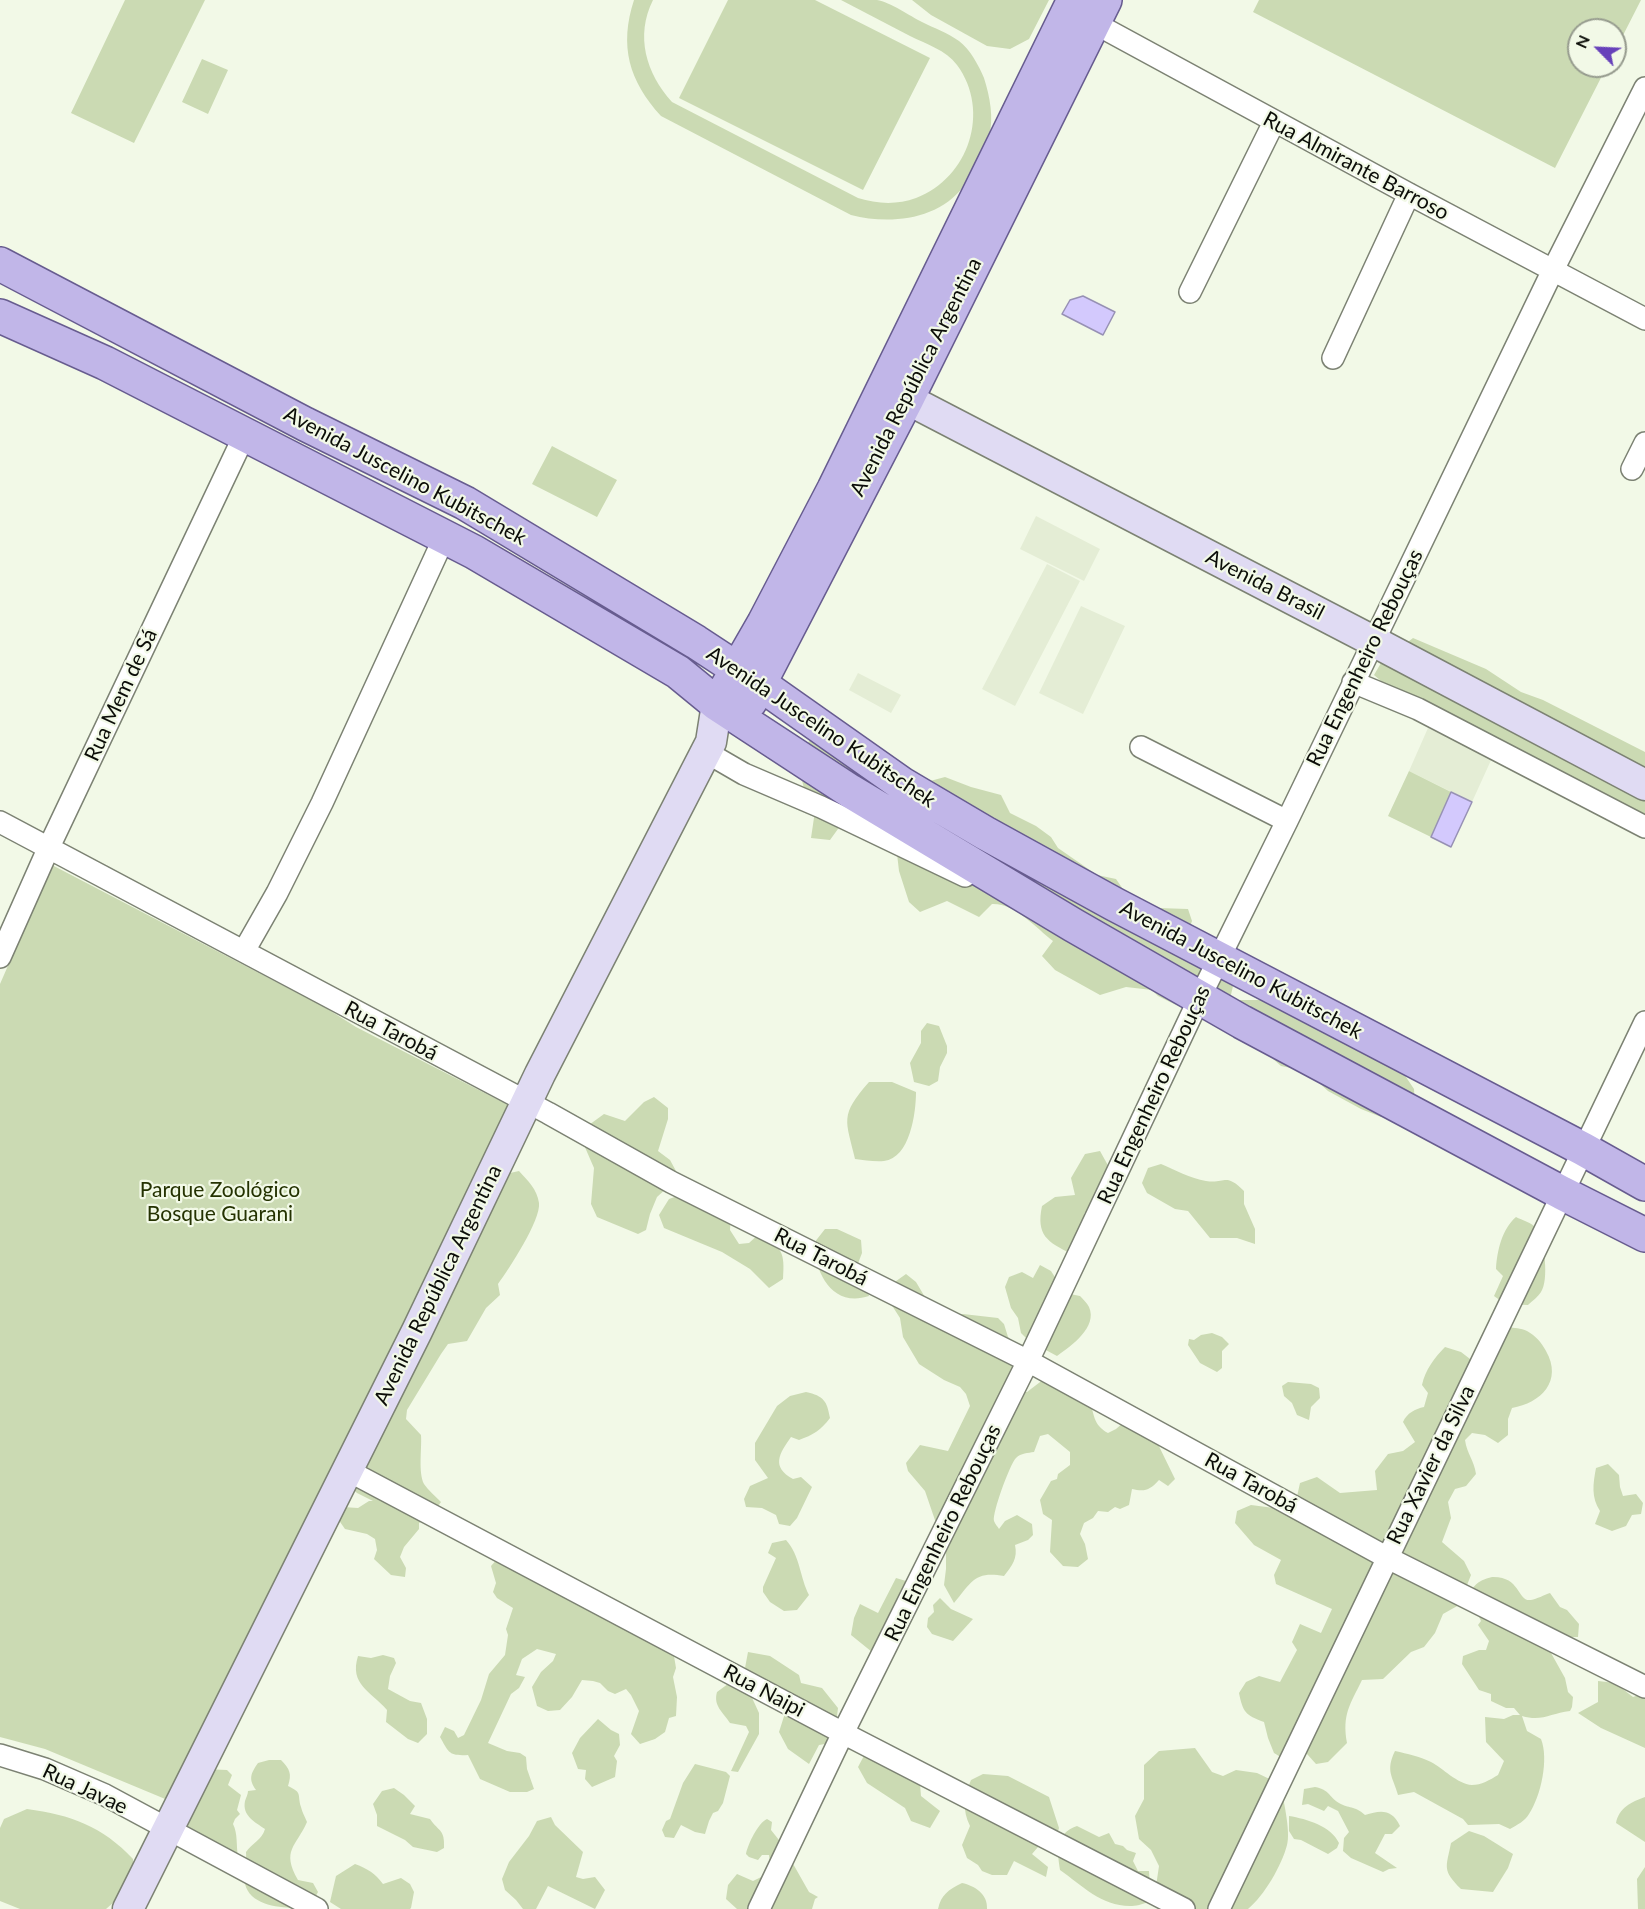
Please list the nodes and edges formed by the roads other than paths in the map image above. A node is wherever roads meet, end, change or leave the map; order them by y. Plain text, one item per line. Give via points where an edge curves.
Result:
1 (1085, 8) edge
2 (1645, 88) edge
3 (1274, 122) junction
4 (1409, 194) junction
5 (1553, 270) junction
6 (2, 271) edge
7 (1190, 292) dead end
8 (0, 316) edge
9 (1645, 319) edge
10 (1333, 358) dead end
11 (895, 394) junction
12 (245, 434) junction
13 (1645, 443) edge
14 (1632, 469) dead end
15 (444, 538) junction
16 (1373, 641) junction
17 (749, 677) junction
18 (1353, 682) junction
19 (728, 712) junction
20 (708, 747) junction
21 (1141, 747) dead end
22 (1645, 785) edge
23 (1287, 821) junction
24 (0, 822) edge
25 (1645, 827) edge
26 (49, 847) junction
27 (1073, 925) junction
28 (243, 951) junction
29 (0, 957) edge
30 (1220, 958) junction
31 (1200, 997) junction
32 (1645, 1022) edge
33 (527, 1102) junction
34 (1583, 1149) junction
35 (1645, 1184) edge
36 (1562, 1193) junction
37 (1645, 1235) edge
38 (1028, 1361) junction
39 (347, 1470) junction
40 (1386, 1557) junction
41 (1645, 1687) edge
42 (843, 1733) junction
43 (0, 1755) edge
44 (167, 1830) junction
45 (128, 1909) edge
46 (317, 1909) edge
47 (759, 1909) edge
48 (1184, 1909) edge
49 (1219, 1909) edge

1 - 3 street, Rua Almirante Barroso
1 - 11 main road, Avenida República Argentina
2 - 5 street, Rua Engenheiro Rebouças
3 - 4 street, Rua Almirante Barroso
3 - 7 street
4 - 5 street, Rua Almirante Barroso
4 - 10 street
5 - 9 street, Rua Almirante Barroso
5 - 16 street, Rua Engenheiro Rebouças
6 - 17 main road, Avenida Juscelino Kubitschek via 465,503
8 - 12 main road, Avenida Juscelino Kubitschek via 105,363
11 - 16 street, Avenida Brasil
11 - 17 main road, Avenida República Argentina via 788,626
12 - 15 main road, Avenida Juscelino Kubitschek
12 - 26 street, Rua Mem de Sá
13 - 14 street
15 - 19 main road, Avenida Juscelino Kubitschek via 513,574 678,672
15 - 28 street via 314,820
16 - 18 street, Rua Engenheiro Rebouças
16 - 22 street, Avenida Brasil
17 - 19 main road, Avenida República Argentina
17 - 30 main road, Avenida Juscelino Kubitschek via 902,784 1085,888
18 - 23 street, Rua Engenheiro Rebouças
18 - 25 street via 1418,709
19 - 20 street, Avenida República Argentina
19 - 27 main road, Avenida Juscelino Kubitschek via 850,791
20 - 27 street, Avenida Juscelino Kubitschek via 744,774
20 - 33 street, Avenida República Argentina
21 - 23 street
23 - 30 street, Rua Engenheiro Rebouças
24 - 26 street, Rua Tarobá
26 - 28 street, Rua Tarobá
26 - 29 street, Rua Mem de Sá
27 - 31 main road, Avenida Juscelino Kubitschek
28 - 33 street, Rua Tarobá
30 - 31 street, Rua Engenheiro Rebouças
30 - 34 main road, Avenida Juscelino Kubitschek
31 - 36 main road, Avenida Juscelino Kubitschek
31 - 38 street, Rua Engenheiro Rebouças
32 - 34 street, Rua Xavier da Silva
33 - 38 street, Rua Tarobá via 671,1182
33 - 39 street, Avenida República Argentina
34 - 35 main road, Avenida Juscelino Kubitschek
34 - 36 street, Rua Xavier da Silva
36 - 37 main road, Avenida Juscelino Kubitschek
36 - 40 street, Rua Xavier da Silva
38 - 40 street, Rua Tarobá
38 - 42 street, Rua Engenheiro Rebouças
39 - 42 street, Rua Naipi
39 - 44 street, Avenida República Argentina
40 - 41 street, Rua Tarobá
40 - 49 street, Rua Xavier da Silva
42 - 47 street, Rua Engenheiro Rebouças
42 - 48 street, Rua Naipi
43 - 44 street, Rua Javae via 95,1791
44 - 45 street, Avenida República Argentina
44 - 46 street, Rua Javae

